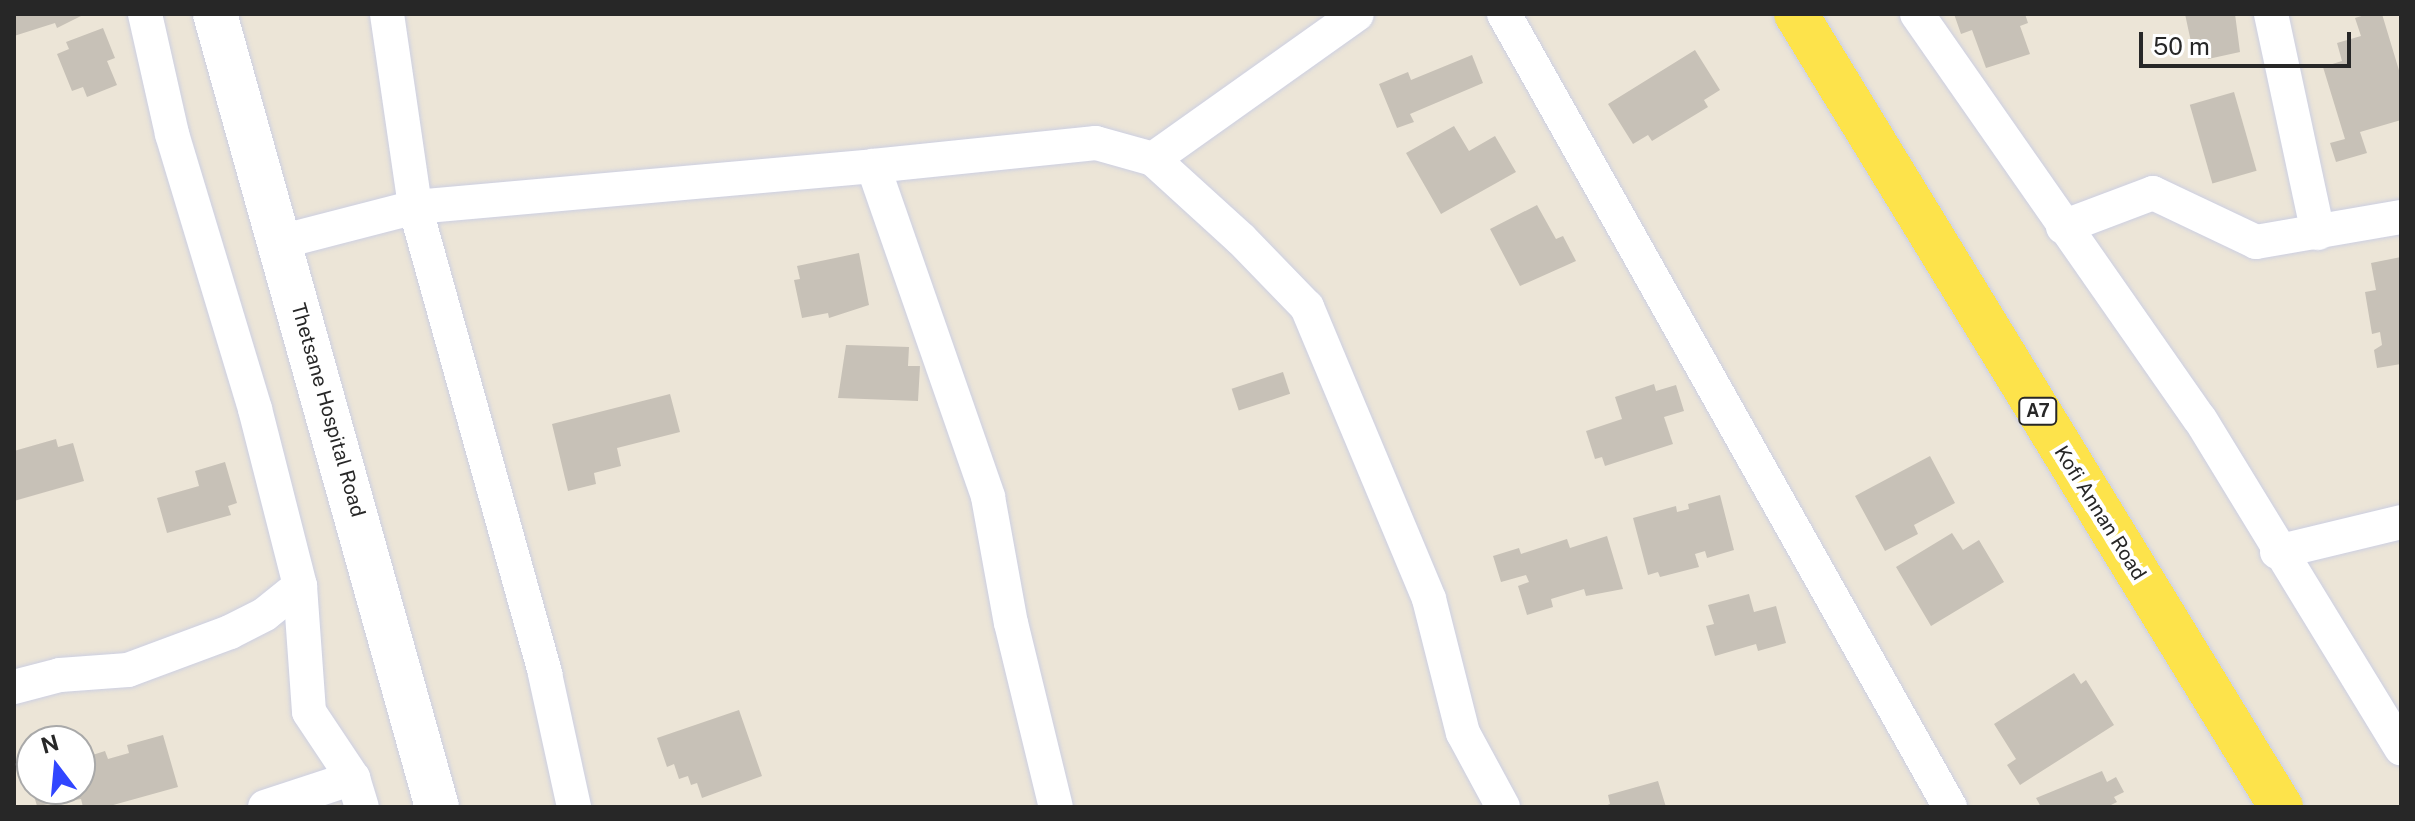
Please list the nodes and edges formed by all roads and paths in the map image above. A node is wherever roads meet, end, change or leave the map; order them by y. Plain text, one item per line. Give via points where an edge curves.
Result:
1 (145, 14) edge
2 (215, 14) edge
3 (387, 14) edge
4 (1357, 14) edge
5 (1504, 14) edge
6 (1796, 14) edge
7 (1917, 14) edge
8 (2271, 14) edge
9 (1153, 159) junction
10 (873, 166) junction
11 (415, 207) junction
12 (2401, 217) edge
13 (2063, 227) junction
14 (2318, 233) junction
15 (280, 242) junction
16 (2401, 522) edge
17 (2277, 552) junction
18 (300, 586) junction
19 (14, 687) edge
20 (2401, 748) edge
21 (357, 793) edge
22 (265, 807) edge
23 (437, 807) edge
24 (574, 807) edge
25 (1056, 807) edge
26 (1503, 807) edge
27 (1950, 807) edge
28 (2281, 807) edge

1 - 18 street via 172,134 255,409
2 - 15 main road, Thetsane Hospital Road
3 - 11 street
4 - 9 street
5 - 27 street
6 - 28 main road, Kofi Annan Road / A7
7 - 13 street
8 - 14 street
9 - 10 street via 1096,143
9 - 26 street via 1307,307 1429,599 1463,733
10 - 11 street
10 - 25 street via 988,497 1011,623
11 - 15 street
11 - 24 street via 545,674
12 - 14 street
13 - 14 street via 2153,193 2256,242
13 - 17 street via 2200,419
15 - 23 main road, Thetsane Hospital Road
16 - 17 street
17 - 20 street via 2335,636
18 - 19 street via 265,614 230,632 128,670 60,675
18 - 21 street via 309,712
21 - 22 street

